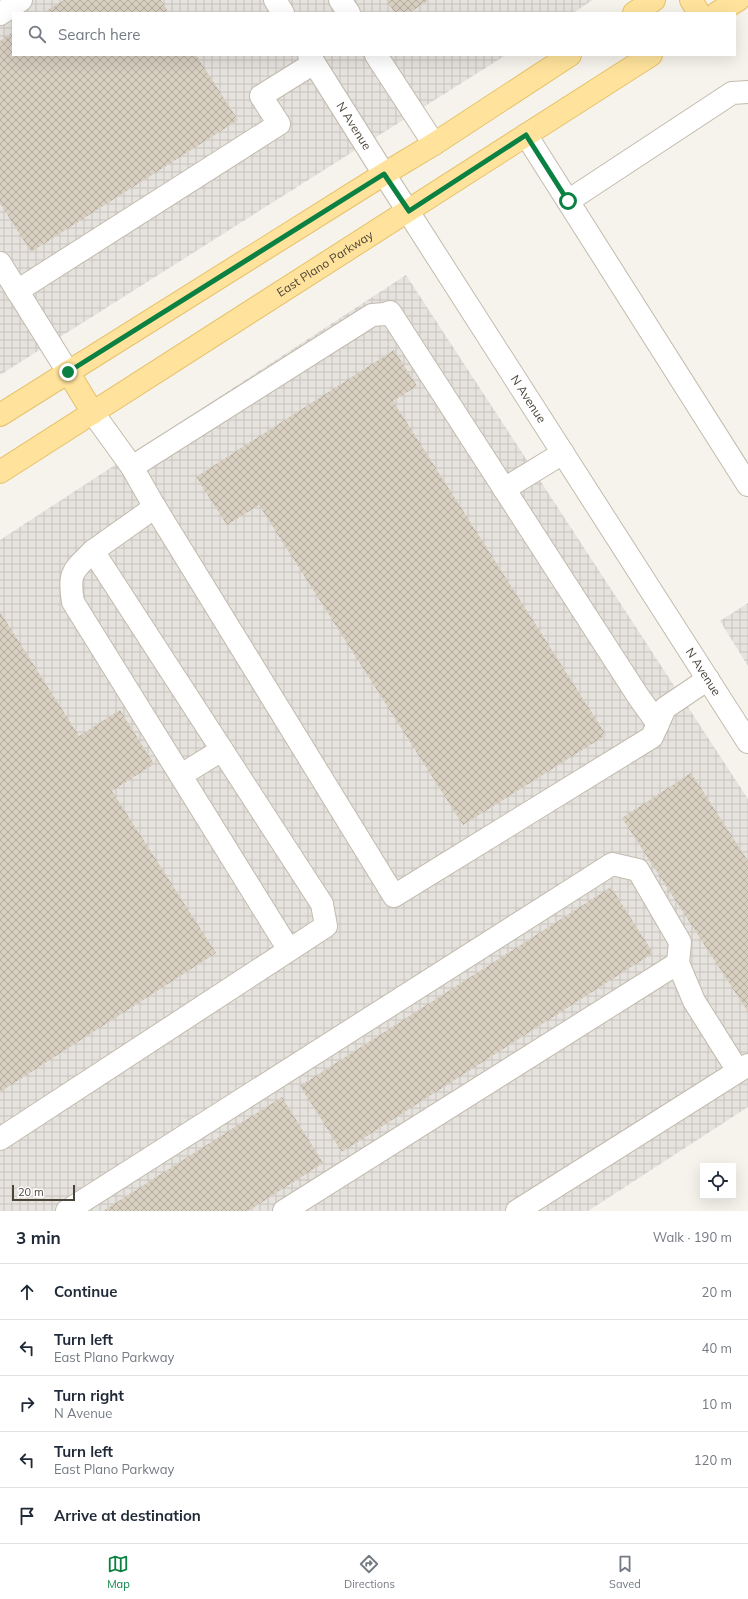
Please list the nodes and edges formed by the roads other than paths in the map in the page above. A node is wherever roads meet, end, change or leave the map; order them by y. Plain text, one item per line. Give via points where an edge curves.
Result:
1 (21, 0) edge
2 (275, 0) edge
3 (340, 0) edge
4 (654, 0) edge
5 (691, 0) edge
6 (738, 0) edge
7 (282, 12) edge
8 (348, 12) edge
9 (636, 12) edge
10 (698, 12) edge
11 (719, 12) edge
12 (0, 14) edge
13 (377, 56) edge
14 (568, 56) edge
15 (649, 56) edge
16 (312, 59) edge
17 (748, 92) edge
18 (526, 135) junction
19 (434, 144) junction
20 (384, 174) junction
21 (568, 201) junction
22 (409, 211) junction
23 (0, 263) edge
24 (17, 291) junction
25 (68, 372) junction
26 (93, 413) junction
27 (0, 415) edge
28 (563, 453) junction
29 (132, 467) junction
30 (0, 472) edge
31 (748, 485) edge
32 (504, 489) junction
33 (156, 508) junction
34 (93, 551) junction
35 (708, 679) junction
36 (658, 724) junction
37 (748, 742) edge
38 (222, 750) junction
39 (181, 776) junction
40 (289, 950) junction
41 (678, 963) junction
42 (743, 1068) edge
43 (0, 1139) edge
44 (67, 1211) edge
45 (284, 1211) edge
46 (517, 1211) edge

1 - 12 street
2 - 7 street
3 - 8 street
4 - 9 main road
5 - 10 main road
6 - 11 main road
13 - 19 street
14 - 19 main road
15 - 18 main road, East Plano Parkway
16 - 20 street, N Avenue
16 - 24 street via 262,96 279,124
17 - 21 street via 732,93
18 - 21 street
18 - 22 main road, East Plano Parkway
19 - 20 main road
20 - 22 street, N Avenue
20 - 25 main road
21 - 31 street
22 - 26 main road, East Plano Parkway
22 - 28 street, N Avenue
23 - 24 street
24 - 25 street
25 - 26 main road
25 - 27 main road
26 - 29 street
26 - 30 main road, East Plano Parkway
28 - 32 street
28 - 35 street, N Avenue
29 - 32 street via 372,315 390,312
29 - 33 street
32 - 36 street
33 - 34 street
33 - 36 street via 394,896 652,737
34 - 38 street
34 - 39 street via 74,570 70,586 73,602
35 - 36 street via 665,708
35 - 37 street, N Avenue
38 - 39 street
38 - 40 street via 322,904 326,926
39 - 40 street
40 - 43 street
41 - 42 street via 694,1001
41 - 44 street via 680,942 638,870 612,864
41 - 45 street
42 - 46 street

